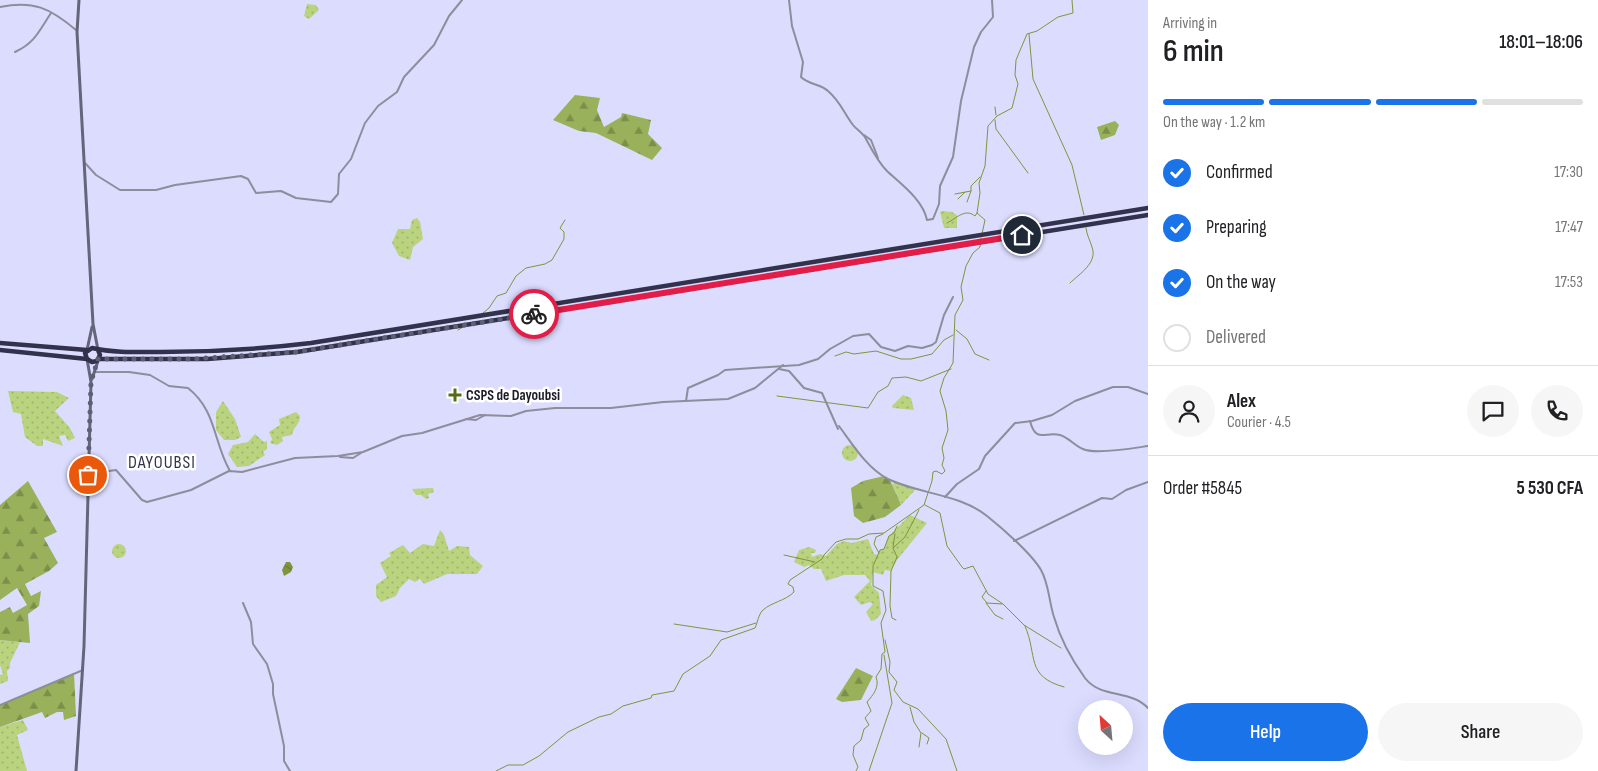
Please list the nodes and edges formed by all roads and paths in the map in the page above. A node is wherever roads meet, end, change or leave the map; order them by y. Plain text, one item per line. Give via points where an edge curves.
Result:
1 (30, 0) edge
2 (79, 0) edge
3 (462, 0) edge
4 (789, 0) edge
5 (992, 0) edge
6 (26, 2) junction
7 (0, 8) edge
8 (51, 13) junction
9 (77, 32) junction
10 (15, 52) dead end
11 (85, 163) junction
12 (1148, 208) edge
13 (1148, 214) edge
14 (953, 297) dead end
15 (93, 324) junction
16 (0, 343) edge
17 (0, 350) edge
18 (87, 350) junction
19 (98, 350) junction
20 (86, 359) junction
21 (98, 359) junction
22 (783, 365) junction
23 (772, 366) junction
24 (778, 368) junction
25 (94, 372) junction
26 (91, 382) junction
27 (1148, 394) edge
28 (686, 401) junction
29 (1030, 421) junction
30 (1148, 446) edge
31 (89, 464) junction
32 (230, 471) junction
33 (1148, 482) edge
34 (945, 497) junction
35 (1014, 541) junction
36 (243, 602) dead end
37 (83, 670) junction
38 (0, 706) edge
39 (1148, 708) edge
40 (76, 771) edge
41 (290, 771) edge

1 - 6 street
2 - 9 street
3 - 11 street via 449,16 434,45 407,74 397,92 378,106 365,123 351,159 339,174 338,194 331,202 296,198 282,191 256,193 248,179 241,176 156,190 120,190 96,175
4 - 5 street via 802,62 801,77 829,91 844,107 852,122 871,140 879,160 925,208 927,220 933,219 939,204 940,186 953,157 968,69 979,35 993,17
6 - 7 street
6 - 8 street
8 - 9 street
8 - 10 street via 35,40
9 - 11 street
11 - 15 street
12 - 19 highway via 311,343 215,351
13 - 21 highway via 296,352 192,359
14 - 22 street via 932,345 922,348 908,346 895,351 881,347 865,333 850,337 818,359 799,365
15 - 18 street
15 - 19 street
16 - 18 highway
17 - 20 highway
18 - 19 highway
18 - 20 highway
19 - 21 highway
20 - 21 highway via 92,362
20 - 26 street
21 - 25 street
22 - 23 street
22 - 24 street
23 - 24 street
23 - 28 street via 725,370 688,388
24 - 28 street via 755,388 728,399
24 - 34 street via 789,371 804,388 822,393 839,428 876,470 890,480
25 - 26 street
25 - 32 street via 150,375 169,386 188,388 207,406 214,434
26 - 31 street
27 - 29 street via 1128,387 1113,387 1075,401 1057,413
28 - 32 street via 611,408 555,408 511,416 486,414 476,420 463,419 402,436 353,458 295,458 242,472
29 - 30 street via 1036,434 1060,435 1084,450
29 - 34 street via 1011,425 985,456 980,468
31 - 32 street via 102,472 116,470 147,502 191,490
31 - 37 street
33 - 35 street via 1112,499 1102,498
34 - 35 street via 981,512
35 - 39 street via 1040,569 1060,634 1089,683 1102,691 1135,698
36 - 41 street via 251,622 253,644 266,661 270,674 284,746 284,762
37 - 38 street
37 - 40 street

